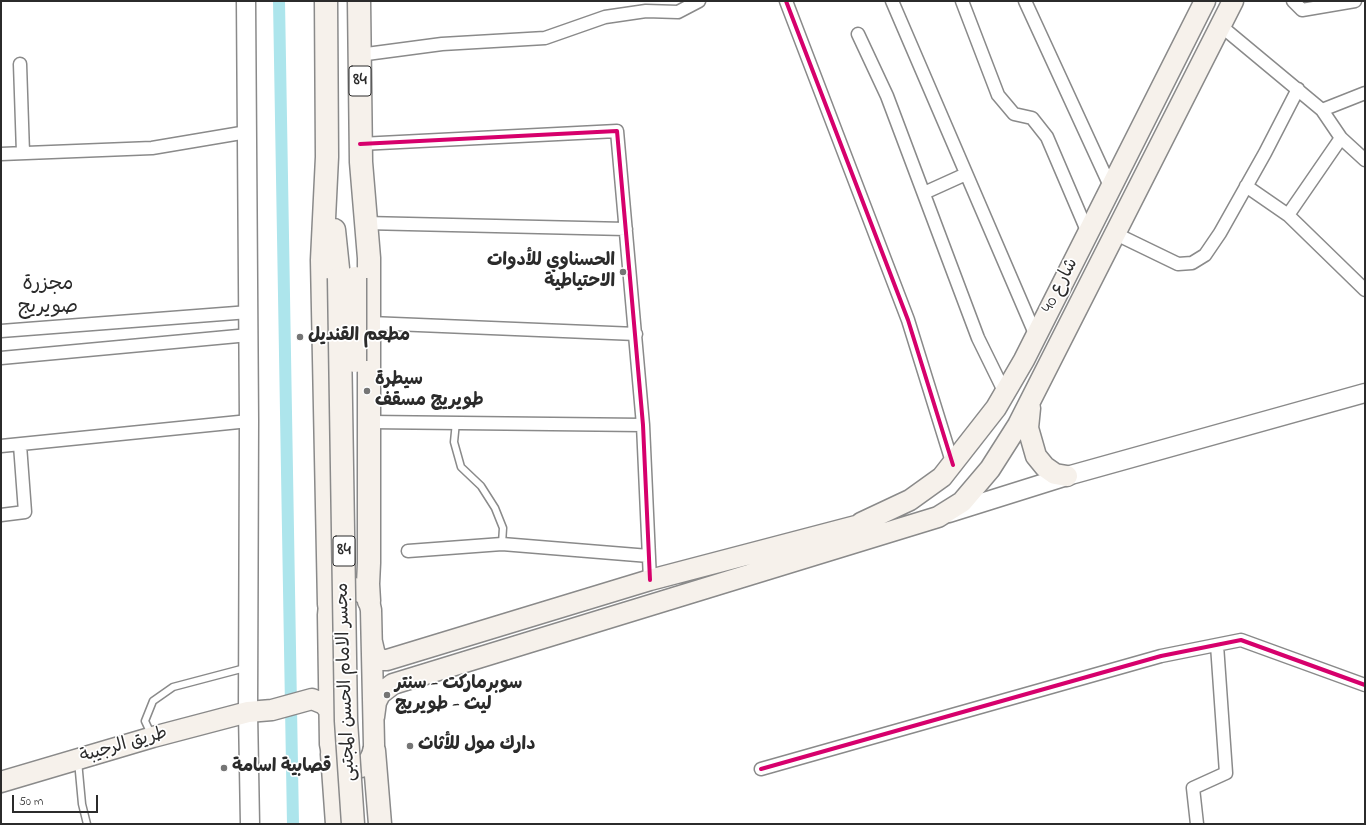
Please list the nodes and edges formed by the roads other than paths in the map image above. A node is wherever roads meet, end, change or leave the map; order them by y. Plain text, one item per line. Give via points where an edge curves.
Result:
1 (246, 1) edge
2 (326, 1) edge
3 (359, 1) edge
4 (699, 1) edge
5 (786, 1) edge
6 (892, 1) edge
7 (962, 1) edge
8 (1025, 1) edge
9 (1205, 1) edge
10 (1233, 1) edge
11 (1293, 1) edge
12 (1355, 1) edge
13 (1220, 26) junction
14 (858, 34) dead end
15 (360, 54) junction
16 (20, 64) dead end
17 (1298, 89) junction
18 (1365, 93) edge
19 (1322, 110) junction
20 (247, 132) junction
21 (1341, 138) junction
22 (23, 153) junction
23 (360, 153) junction
24 (1, 154) edge
25 (327, 157) junction
26 (1365, 160) edge
27 (966, 174) junction
28 (1246, 186) junction
29 (1111, 188) junction
30 (924, 194) junction
31 (1288, 215) junction
32 (366, 223) junction
33 (626, 230) junction
34 (1088, 233) junction
35 (1116, 234) junction
36 (347, 278) junction
37 (1365, 290) edge
38 (249, 312) junction
39 (370, 323) junction
40 (1, 331) edge
41 (636, 334) junction
42 (249, 335) junction
43 (1036, 336) junction
44 (1, 358) edge
45 (1005, 393) junction
46 (1365, 394) edge
47 (1031, 401) junction
48 (250, 421) junction
49 (369, 422) junction
50 (456, 422) junction
51 (643, 425) junction
52 (20, 445) junction
53 (1, 446) edge
54 (953, 465) junction
55 (1067, 476) junction
56 (1, 515) edge
57 (938, 517) junction
58 (862, 523) junction
59 (502, 544) junction
60 (408, 551) dead end
61 (649, 556) junction
62 (369, 563) junction
63 (328, 566) junction
64 (650, 580) junction
65 (369, 601) junction
66 (329, 604) junction
67 (372, 642) junction
68 (1217, 645) junction
69 (329, 660) junction
70 (249, 668) junction
71 (1365, 685) edge
72 (310, 693) junction
73 (248, 712) junction
74 (330, 717) junction
75 (374, 717) junction
76 (153, 737) junction
77 (374, 751) junction
78 (332, 754) junction
79 (77, 760) junction
80 (761, 769) dead end
81 (1, 782) edge
82 (376, 789) junction
83 (334, 790) junction
84 (87, 824) edge
85 (250, 824) edge
86 (337, 824) edge
87 (353, 824) edge
88 (365, 824) edge
89 (380, 824) edge
90 (1197, 824) edge

1 - 20 main road
2 - 25 highway, 84
3 - 15 highway, 84
4 - 15 street via 678,12 646,11 605,17 545,38 442,44
5 - 54 street via 908,320
6 - 27 street
7 - 34 street via 998,95 1014,114 1032,118 1047,137
8 - 29 street
9 - 29 main road, شارع 40
10 - 13 main road, شارع 40
11 - 12 street via 1302,10
13 - 17 street
13 - 35 main road, شارع 40
14 - 30 street via 887,96
15 - 23 highway, 84
16 - 22 street
17 - 19 street
17 - 28 street
18 - 19 street
19 - 21 street
20 - 22 street via 152,148
20 - 38 main road
21 - 26 street
21 - 31 street
22 - 24 street
23 - 32 highway
23 - 33 street via 617,131
23 - 36 highway, مجسر الامام الحسن المجتبى / 84
25 - 36 highway, مجسر الامام الحسن المجتبى / 84
25 - 63 highway via 322,260
27 - 30 street
27 - 43 street
28 - 31 street
28 - 35 street via 1205,255 1192,263 1178,264
29 - 34 main road, شارع 40
30 - 45 street via 978,338
31 - 37 street
32 - 33 street
32 - 39 highway
33 - 41 street
34 - 43 main road, شارع 40
35 - 47 main road, شارع 40
36 - 87 highway, مجسر الامام الحسن المجتبى / 84, bridge via 346,721
36 - 88 highway, مجسر الامام الحسن المجتبى / 84, bridge via 357,720
38 - 40 street
38 - 42 main road
39 - 41 street
39 - 49 highway
41 - 51 street
42 - 44 street
42 - 48 main road
43 - 45 main road, شارع 40
45 - 54 main road, شارع 40
46 - 55 main road
47 - 55 main road via 1028,428 1036,456 1055,474
47 - 57 main road, شارع 40 via 974,490 952,510
48 - 52 street
48 - 70 main road
49 - 50 street
49 - 62 highway
50 - 51 street
50 - 59 lane via 454,442 461,467 481,486 495,508 503,528
51 - 61 street
52 - 53 street
52 - 56 street via 24,512
54 - 58 main road, شارع 40 via 930,487 910,500
55 - 57 main road
57 - 58 main road
57 - 75 main road via 393,684 380,694
58 - 64 main road
59 - 60 street
59 - 61 street
61 - 64 street
62 - 63 highway via 361,575 347,580 338,577
62 - 65 highway
63 - 66 highway
64 - 67 main road via 387,660 381,660 375,655
65 - 66 main road via 362,592 349,588 336,593
65 - 67 main road
66 - 69 main road
67 - 75 main road
68 - 71 street via 1241,640
68 - 80 street via 1161,656
68 - 90 street via 1226,773 1193,788
69 - 72 main road
69 - 74 main road
70 - 73 main road
70 - 76 lane via 173,687 153,701 145,721
72 - 73 main road, طريق الرجيبة
72 - 74 main road via 324,704 329,710
73 - 76 main road, طريق الرجيبة
73 - 85 main road
74 - 78 main road
75 - 77 main road
76 - 79 main road, طريق الرجيبة
77 - 78 main road via 365,764 356,769 342,766
77 - 82 highway
78 - 83 highway
79 - 81 main road, طريق الرجيبة
79 - 84 lane
82 - 83 highway via 368,778 355,774 342,778
82 - 89 highway
83 - 86 highway

